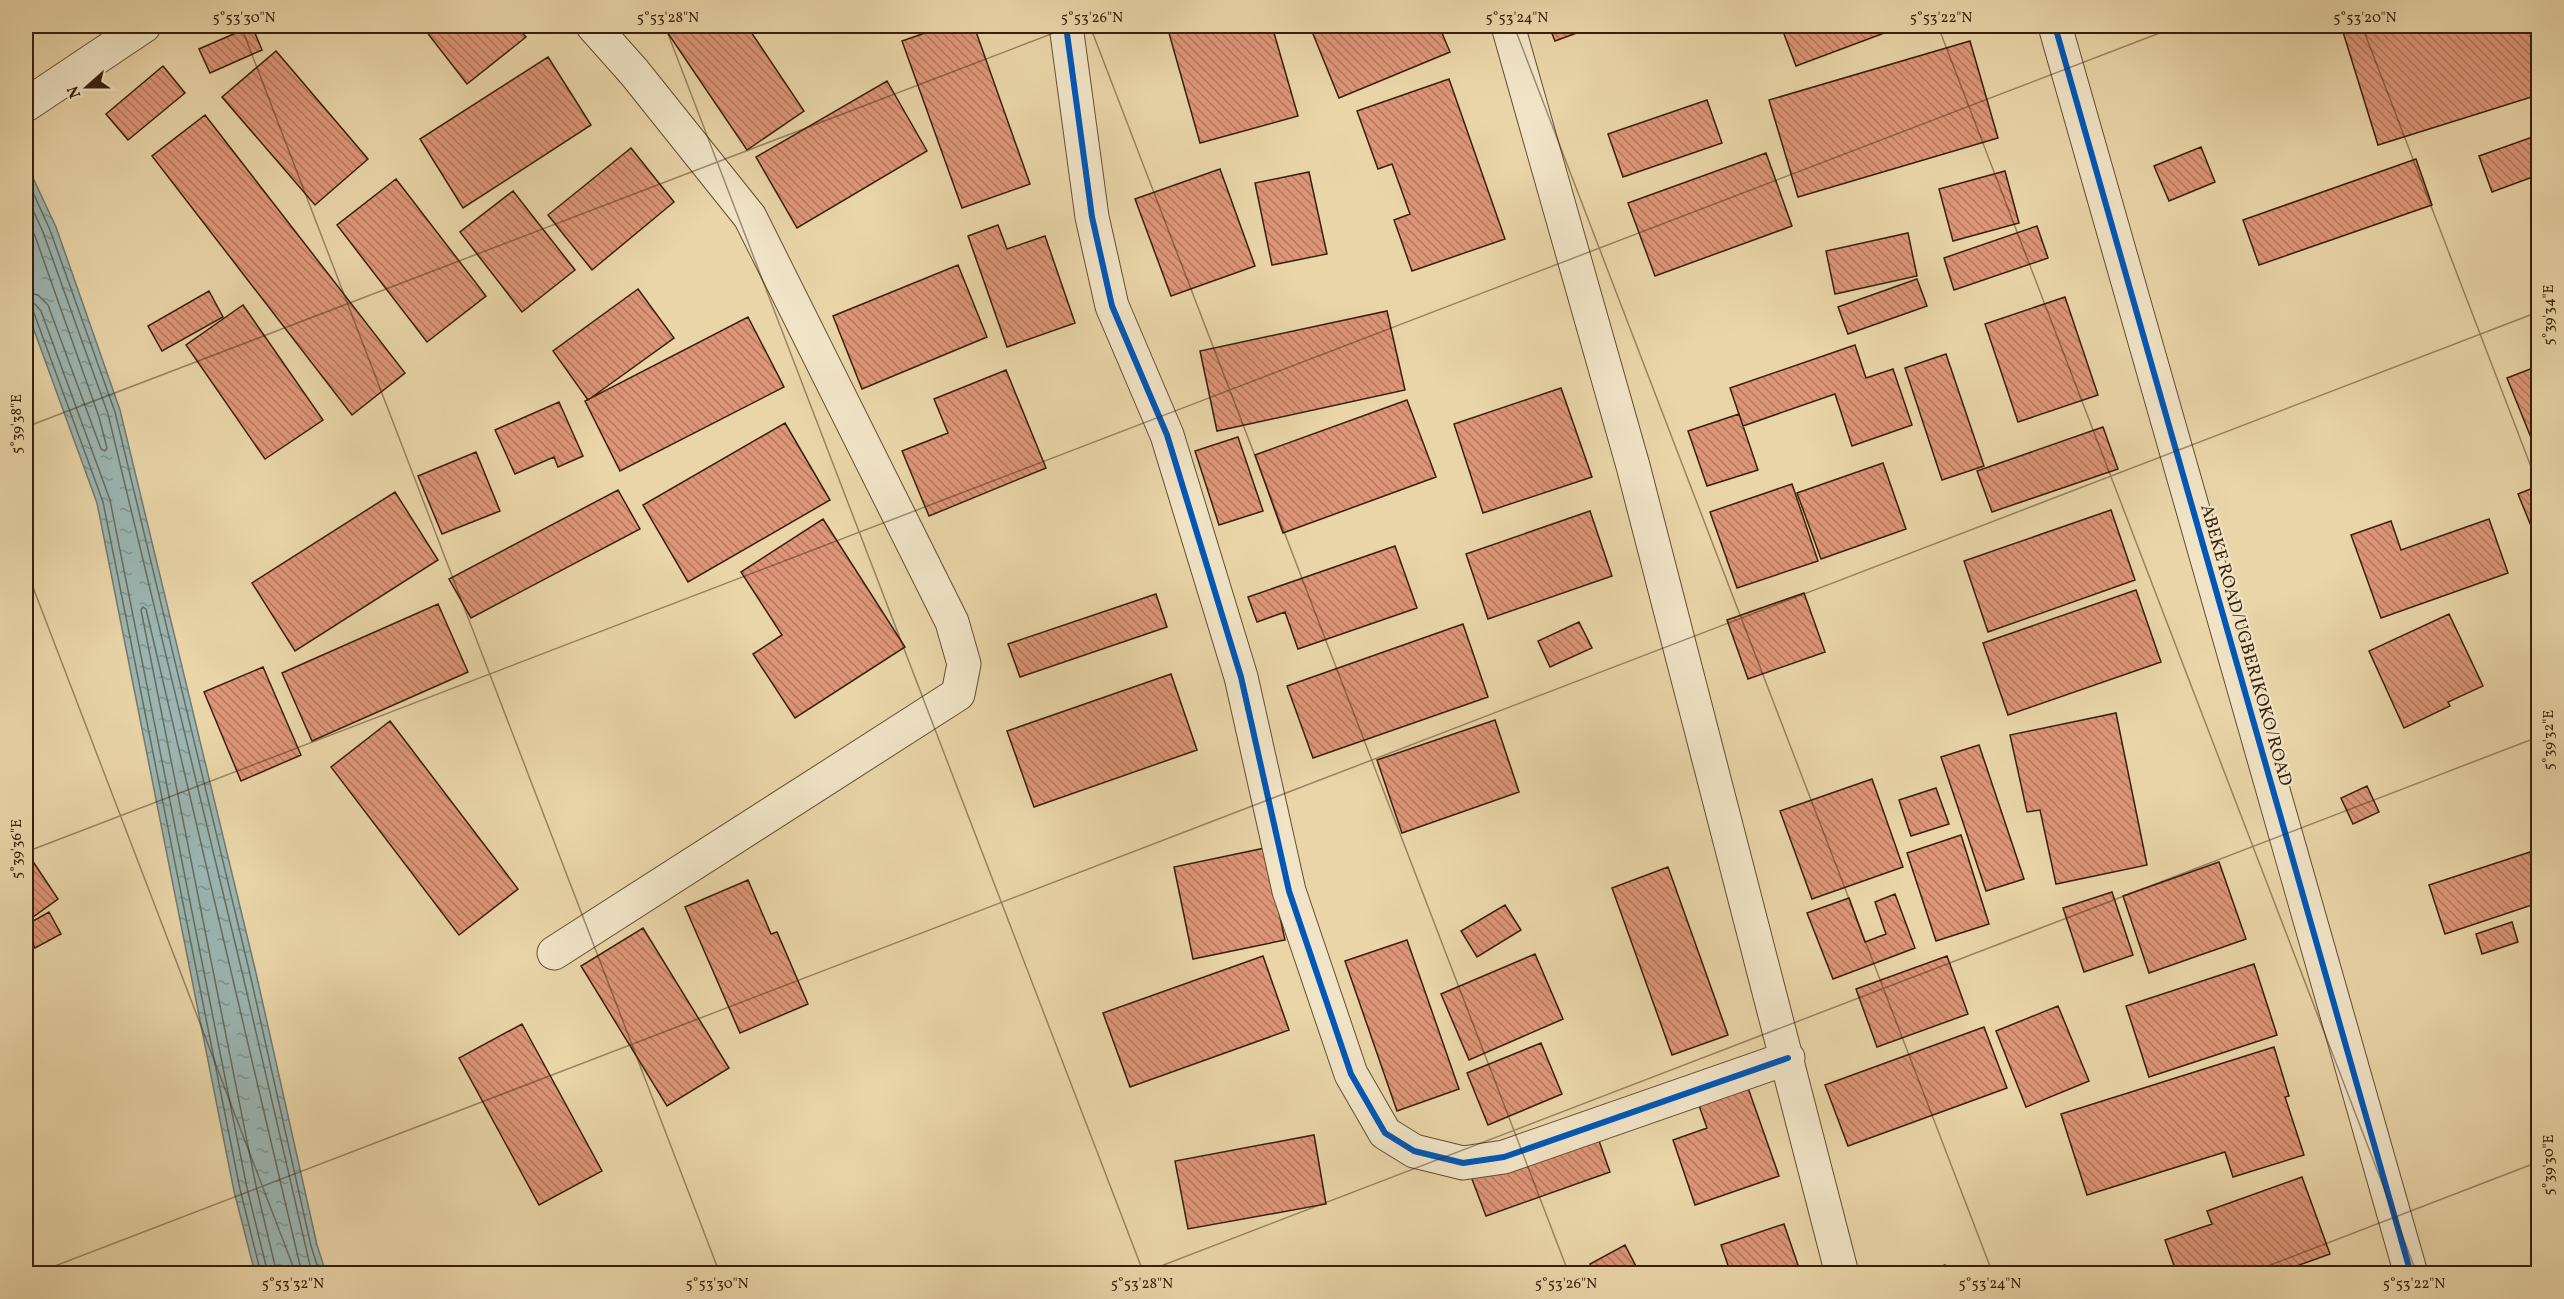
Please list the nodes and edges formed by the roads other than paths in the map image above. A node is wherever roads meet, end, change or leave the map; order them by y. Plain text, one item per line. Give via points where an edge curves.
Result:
1 (144, 26) edge
2 (593, 26) edge
3 (1066, 26) edge
4 (1508, 26) edge
5 (2055, 26) edge
6 (26, 105) edge
7 (554, 954) dead end
8 (1788, 1058) junction
9 (1842, 1274) edge
10 (2411, 1274) edge

1 - 6 street
2 - 7 street via 750,217 952,622 964,664 958,694
3 - 8 street via 1092,217 1112,306 1167,435 1234,655 1289,891 1351,1074 1386,1133 1414,1151 1463,1164 1504,1157
4 - 8 street via 1633,466
5 - 10 street, ABEKE ROAD/UGBERIKOKO/ROAD
8 - 9 street

